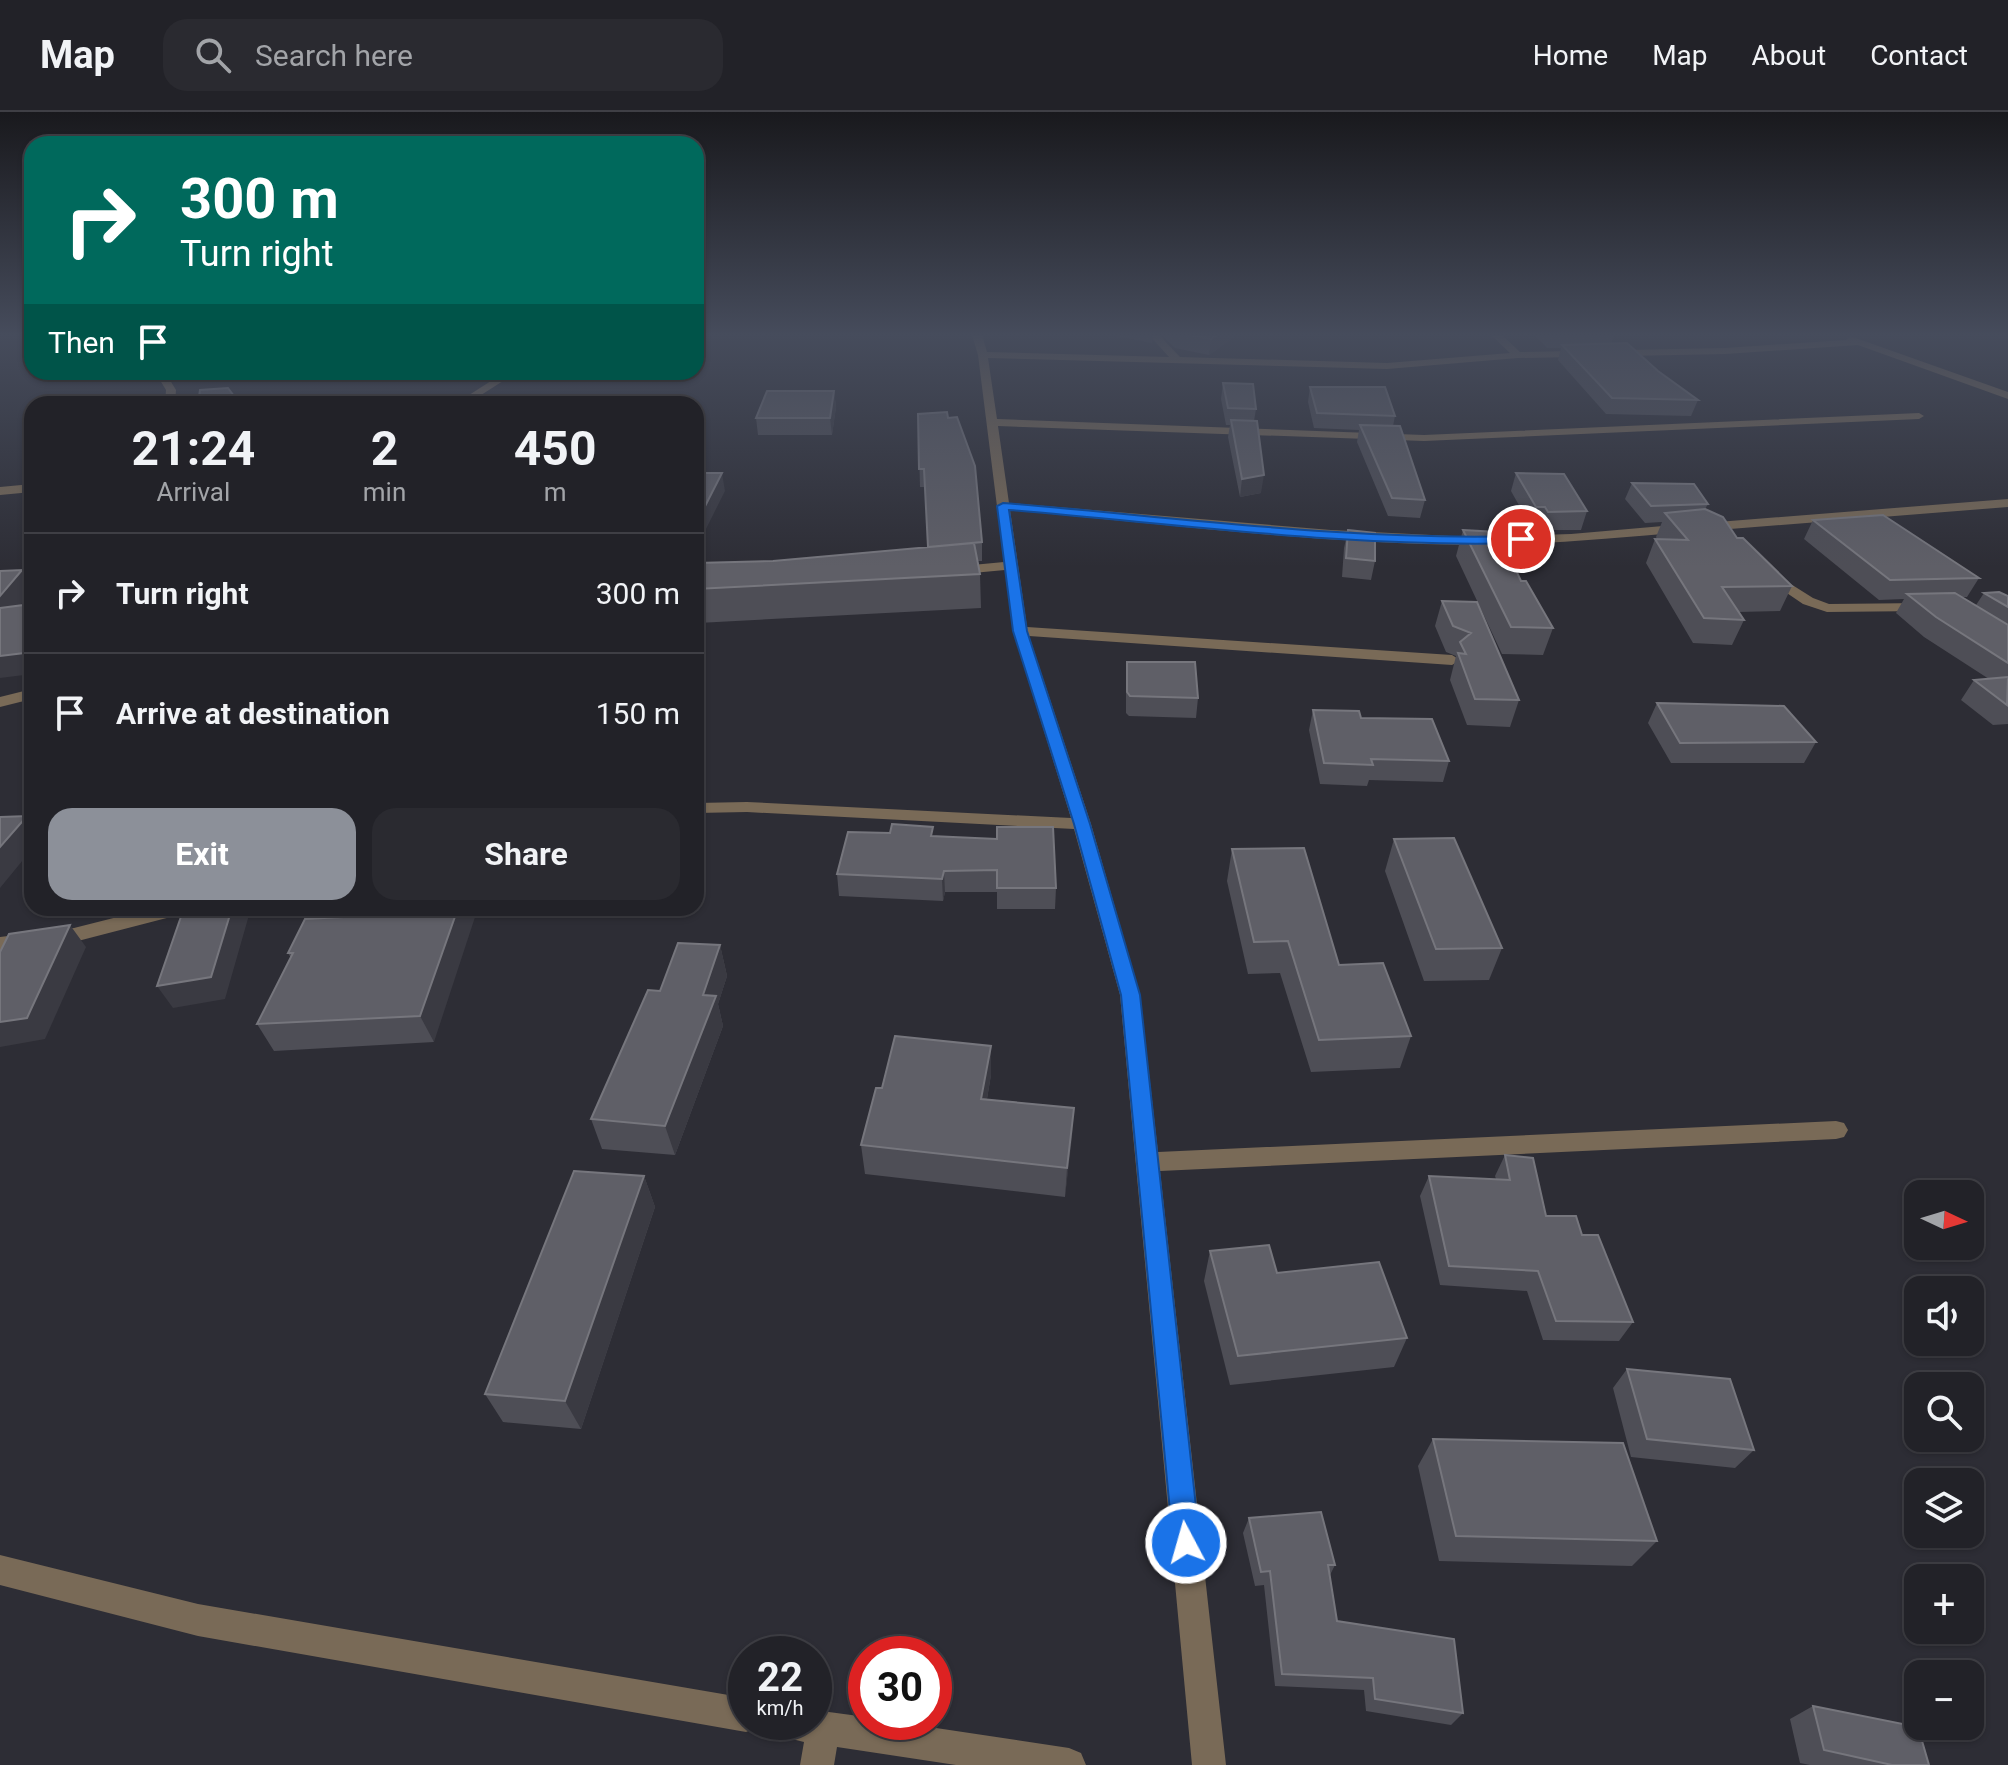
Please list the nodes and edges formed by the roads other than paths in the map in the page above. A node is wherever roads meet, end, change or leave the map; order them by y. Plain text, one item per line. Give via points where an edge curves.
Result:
1 (990, 412) edge
2 (1919, 416) dead end
3 (991, 422) junction
4 (24, 488) edge
5 (15, 489) junction
6 (0, 491) edge
7 (24, 494) edge
8 (2008, 503) edge
9 (1003, 506) junction
10 (1705, 527) junction
11 (1728, 543) edge
12 (1011, 565) junction
13 (1760, 567) edge
14 (933, 572) edge
15 (1934, 607) edge
16 (1020, 631) junction
17 (1452, 660) dead end
18 (24, 696) edge
19 (0, 702) edge
20 (704, 808) edge
21 (1082, 824) junction
22 (148, 916) edge
23 (0, 944) edge
24 (1836, 1130) dead end
25 (1147, 1162) junction
26 (0, 1570) edge
27 (728, 1712) edge
28 (832, 1730) edge
29 (821, 1740) edge
30 (817, 1765) edge
31 (1069, 1765) edge
32 (1209, 1765) edge

1 - 3 street
2 - 3 street via 1424,438
3 - 9 street
4 - 5 street
5 - 6 street
5 - 7 street
8 - 10 street
9 - 10 street via 1472,541
9 - 12 street
10 - 11 street
12 - 14 street
12 - 16 street
13 - 15 street via 1827,608
16 - 17 street
16 - 21 street
18 - 19 street
20 - 21 street
21 - 25 street via 1130,995
22 - 23 street via 74,935
24 - 25 street
25 - 32 street
26 - 27 street via 198,1620
28 - 31 street
29 - 30 street

